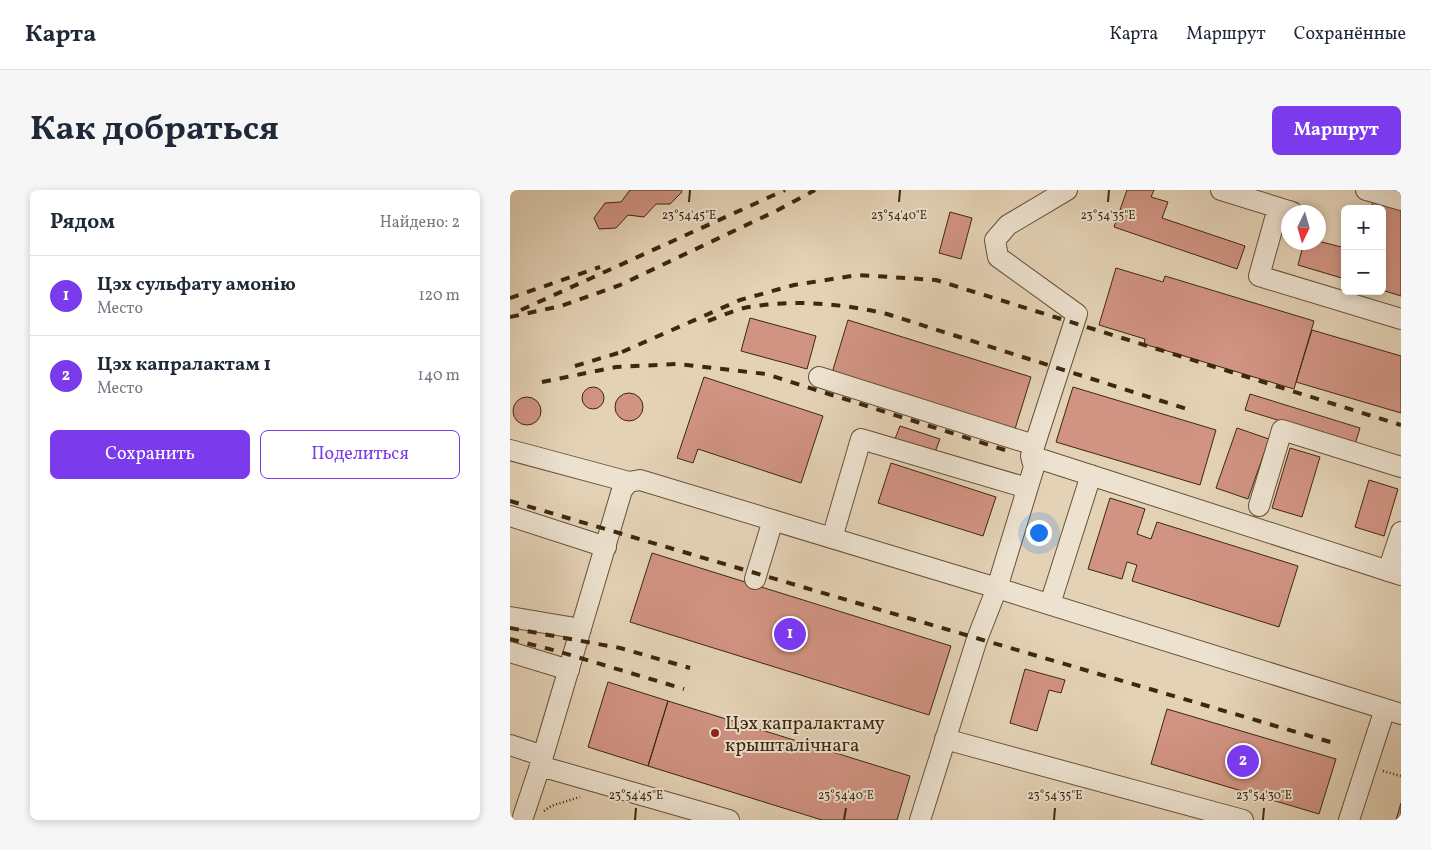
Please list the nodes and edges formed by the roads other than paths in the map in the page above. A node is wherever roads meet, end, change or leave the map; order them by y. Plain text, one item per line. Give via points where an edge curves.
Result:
1 (1067, 190) edge
2 (1221, 190) edge
3 (1366, 190) edge
4 (1401, 200) edge
5 (1281, 209) edge
6 (1281, 220) edge
7 (1401, 319) edge
8 (819, 377) dead end
9 (510, 450) edge
10 (1032, 451) junction
11 (1401, 468) edge
12 (1091, 475) junction
13 (629, 482) junction
14 (1027, 488) junction
15 (1259, 506) dead end
16 (510, 516) edge
17 (773, 520) junction
18 (1401, 532) edge
19 (832, 538) junction
20 (606, 547) junction
21 (1395, 573) edge
22 (755, 579) dead end
23 (997, 588) junction
24 (1050, 604) junction
25 (510, 618) edge
26 (581, 629) junction
27 (510, 652) edge
28 (569, 670) junction
29 (1393, 711) edge
30 (945, 739) junction
31 (510, 745) edge
32 (542, 761) junction
33 (530, 818) edge
34 (729, 820) edge
35 (920, 820) edge
36 (1243, 820) edge
37 (1349, 820) edge

1 - 10 lane via 1008,225 995,240 998,257 1077,314
2 - 5 lane
3 - 4 lane
6 - 7 lane via 1259,276
8 - 10 lane
9 - 13 lane
10 - 12 lane
10 - 14 lane via 1034,467
11 - 15 lane via 1282,430
12 - 21 lane
12 - 24 lane
13 - 17 lane via 640,480
13 - 20 lane via 622,490
14 - 19 lane via 861,439
14 - 23 lane
16 - 20 lane
17 - 19 lane
17 - 22 lane
18 - 21 lane
19 - 23 lane
20 - 26 lane
23 - 24 lane
23 - 30 lane via 977,638
24 - 29 lane
25 - 26 lane
26 - 28 lane
27 - 28 lane
28 - 32 lane
29 - 37 lane
30 - 35 lane
30 - 36 lane
31 - 32 lane
32 - 33 lane
32 - 34 lane

